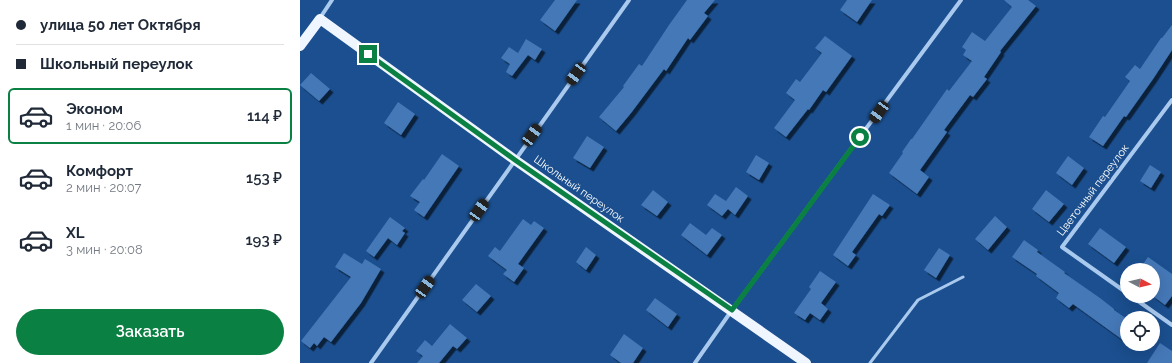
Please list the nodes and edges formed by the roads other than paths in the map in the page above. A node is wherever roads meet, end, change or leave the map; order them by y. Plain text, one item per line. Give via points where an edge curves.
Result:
1 (332, 0) edge
2 (629, 0) edge
3 (961, 0) edge
4 (320, 19) junction
5 (300, 46) edge
6 (1172, 100) edge
7 (515, 160) junction
8 (963, 277) dead end
9 (1120, 288) edge
10 (1141, 303) edge
11 (732, 310) junction
12 (1172, 325) edge
13 (371, 363) edge
14 (695, 363) edge
15 (806, 363) edge
16 (870, 363) edge

1 - 4 street
2 - 7 street
3 - 11 street
4 - 5 main road
4 - 7 main road, Школьный переулок
6 - 9 street, Цветочный переулок via 1062,247
7 - 11 main road, Школьный переулок
7 - 13 street
8 - 16 lane via 918,300
10 - 12 street
11 - 14 street
11 - 15 main road, Школьный переулок

